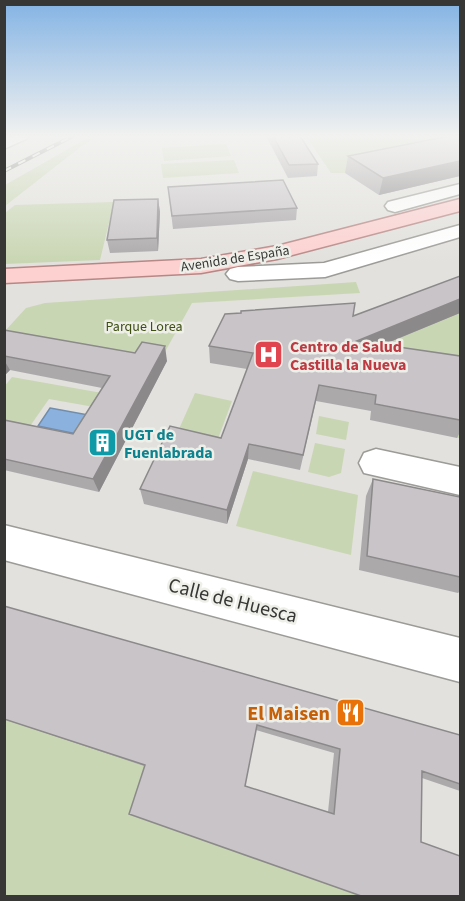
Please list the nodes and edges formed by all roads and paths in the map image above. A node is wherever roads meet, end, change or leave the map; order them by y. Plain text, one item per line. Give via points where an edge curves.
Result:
1 (460, 189) edge
2 (460, 205) edge
3 (395, 206) dead end
4 (460, 220) edge
5 (460, 231) edge
6 (238, 274) junction
7 (4, 276) edge
8 (4, 286) edge
9 (376, 464) dead end
10 (460, 481) edge
11 (4, 542) edge
12 (460, 660) edge

1 - 3 street
2 - 7 main road, Avenida de España via 277,252 201,266
4 - 6 main road, Avenida de España via 317,259
5 - 6 street, Avenida de España via 325,270
6 - 8 main road, Avenida de España
9 - 10 street
11 - 12 street, Calle de Huesca

